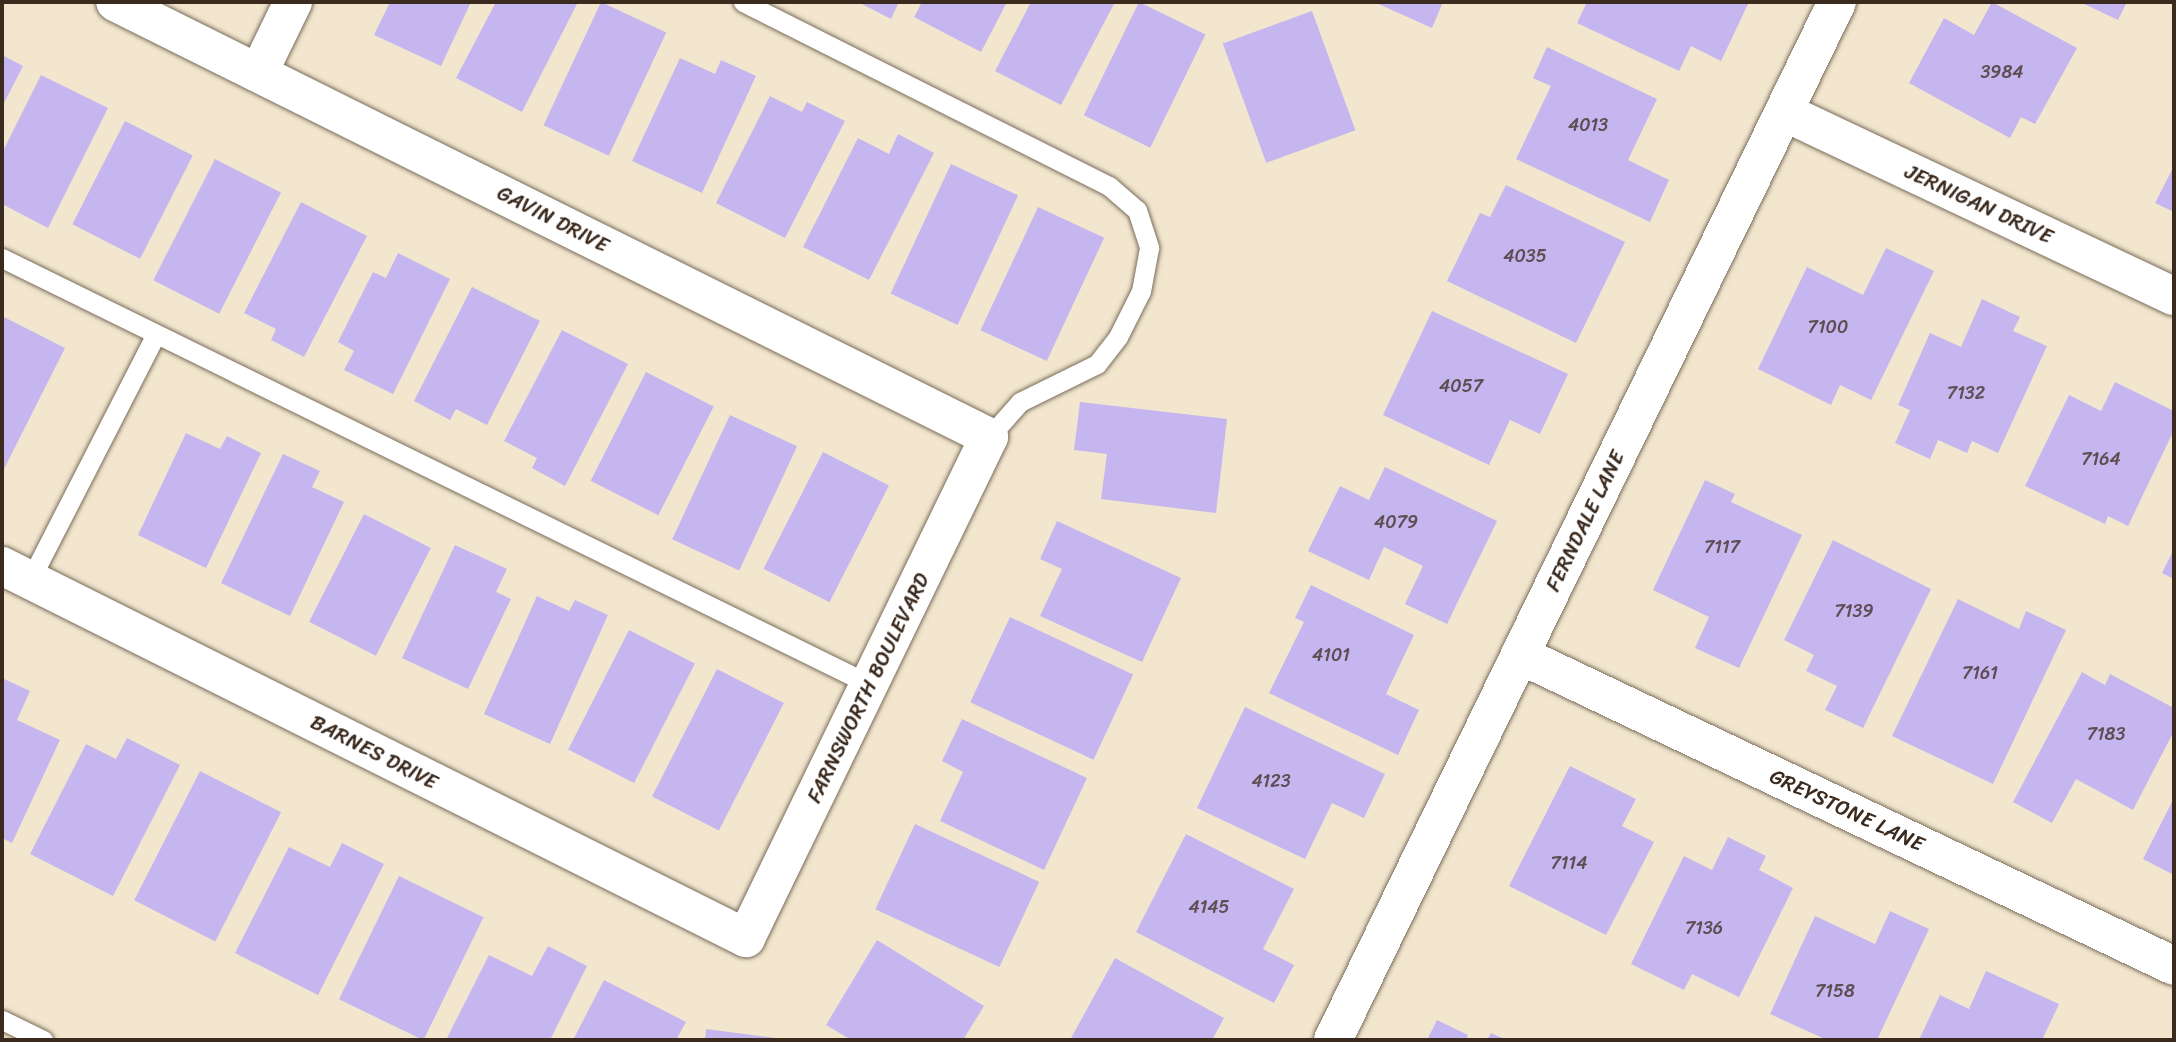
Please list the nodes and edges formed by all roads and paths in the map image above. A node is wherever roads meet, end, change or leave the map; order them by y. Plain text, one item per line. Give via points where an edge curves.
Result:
1 (115, 2) edge
2 (293, 2) edge
3 (743, 2) edge
4 (1837, 2) edge
5 (259, 72) junction
6 (1783, 111) junction
7 (2, 258) edge
8 (2174, 296) edge
9 (156, 334) junction
10 (989, 437) junction
11 (16, 573) edge
12 (1520, 655) junction
13 (869, 684) junction
14 (746, 938) joint
15 (2174, 966) edge
16 (2, 1020) edge
17 (43, 1040) edge
18 (1333, 1040) edge

1 - 5 street, GAVIN DRIVE
2 - 5 street
3 - 10 lane via 1109,186 1137,210 1149,248 1141,291 1118,337 1097,364 1020,402
4 - 6 street, FERNDALE LANE
5 - 10 street, GAVIN DRIVE
6 - 8 street, JERNIGAN DRIVE
6 - 12 street, FERNDALE LANE
7 - 9 lane
9 - 11 lane
9 - 13 lane
10 - 13 street, FARNSWORTH BOULEVARD
11 - 14 street, BARNES DRIVE
12 - 15 street, GREYSTONE LANE
12 - 18 street, FERNDALE LANE
13 - 14 street, FARNSWORTH BOULEVARD
16 - 17 lane

